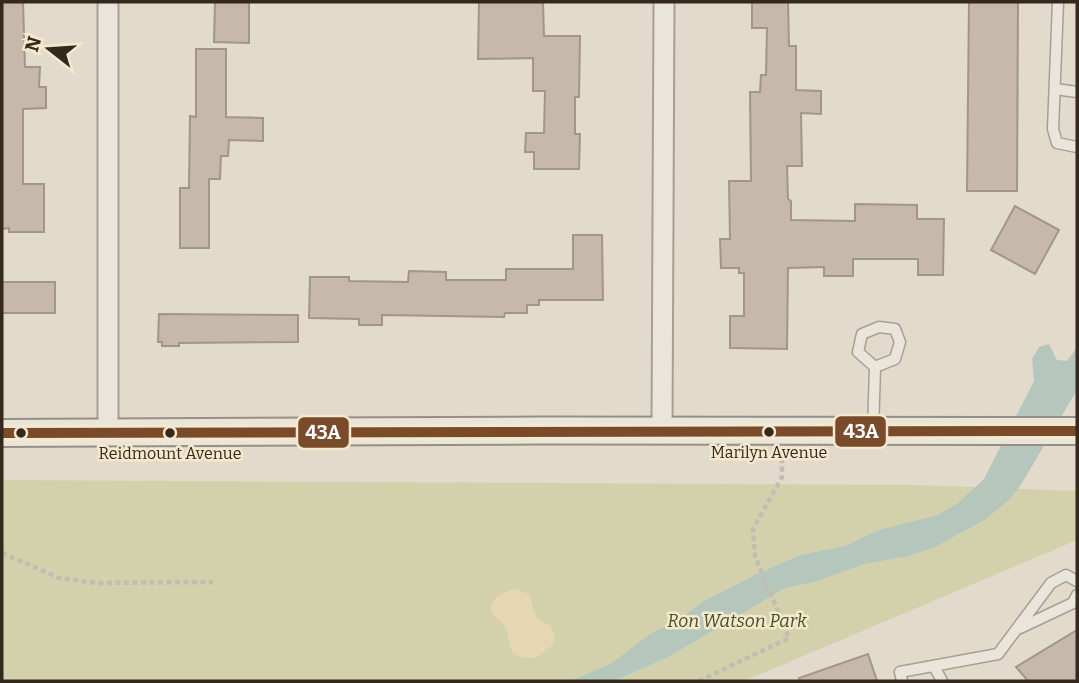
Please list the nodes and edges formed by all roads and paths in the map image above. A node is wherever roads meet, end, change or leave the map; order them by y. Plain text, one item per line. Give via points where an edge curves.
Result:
1 (108, 2) edge
2 (663, 2) edge
3 (1058, 2) edge
4 (1055, 89) junction
5 (1077, 92) edge
6 (1077, 148) edge
7 (875, 368) junction
8 (662, 429) junction
9 (782, 430) junction
10 (108, 431) junction
11 (873, 431) junction
12 (1077, 431) edge
13 (2, 433) edge
14 (2, 553) edge
15 (1077, 581) edge
16 (213, 582) dead end
17 (1077, 595) edge
18 (1016, 630) junction
19 (934, 666) junction
20 (699, 681) edge
21 (902, 681) edge
22 (942, 681) edge

1 - 10 street
2 - 8 street
3 - 4 lane
4 - 5 lane
4 - 6 lane via 1057,143
7 - 7 lane via 895,359 900,342 895,329 879,327 862,334 858,352
7 - 11 lane
8 - 9 main road
8 - 10 main road
9 - 11 main road
9 - 20 path via 782,477 753,528 755,556 789,638
10 - 13 main road
11 - 12 main road
14 - 16 path via 71,580
15 - 18 lane via 1066,575 1051,583
17 - 18 lane via 1073,603
18 - 19 lane via 998,654
19 - 21 lane via 900,672
19 - 22 lane

